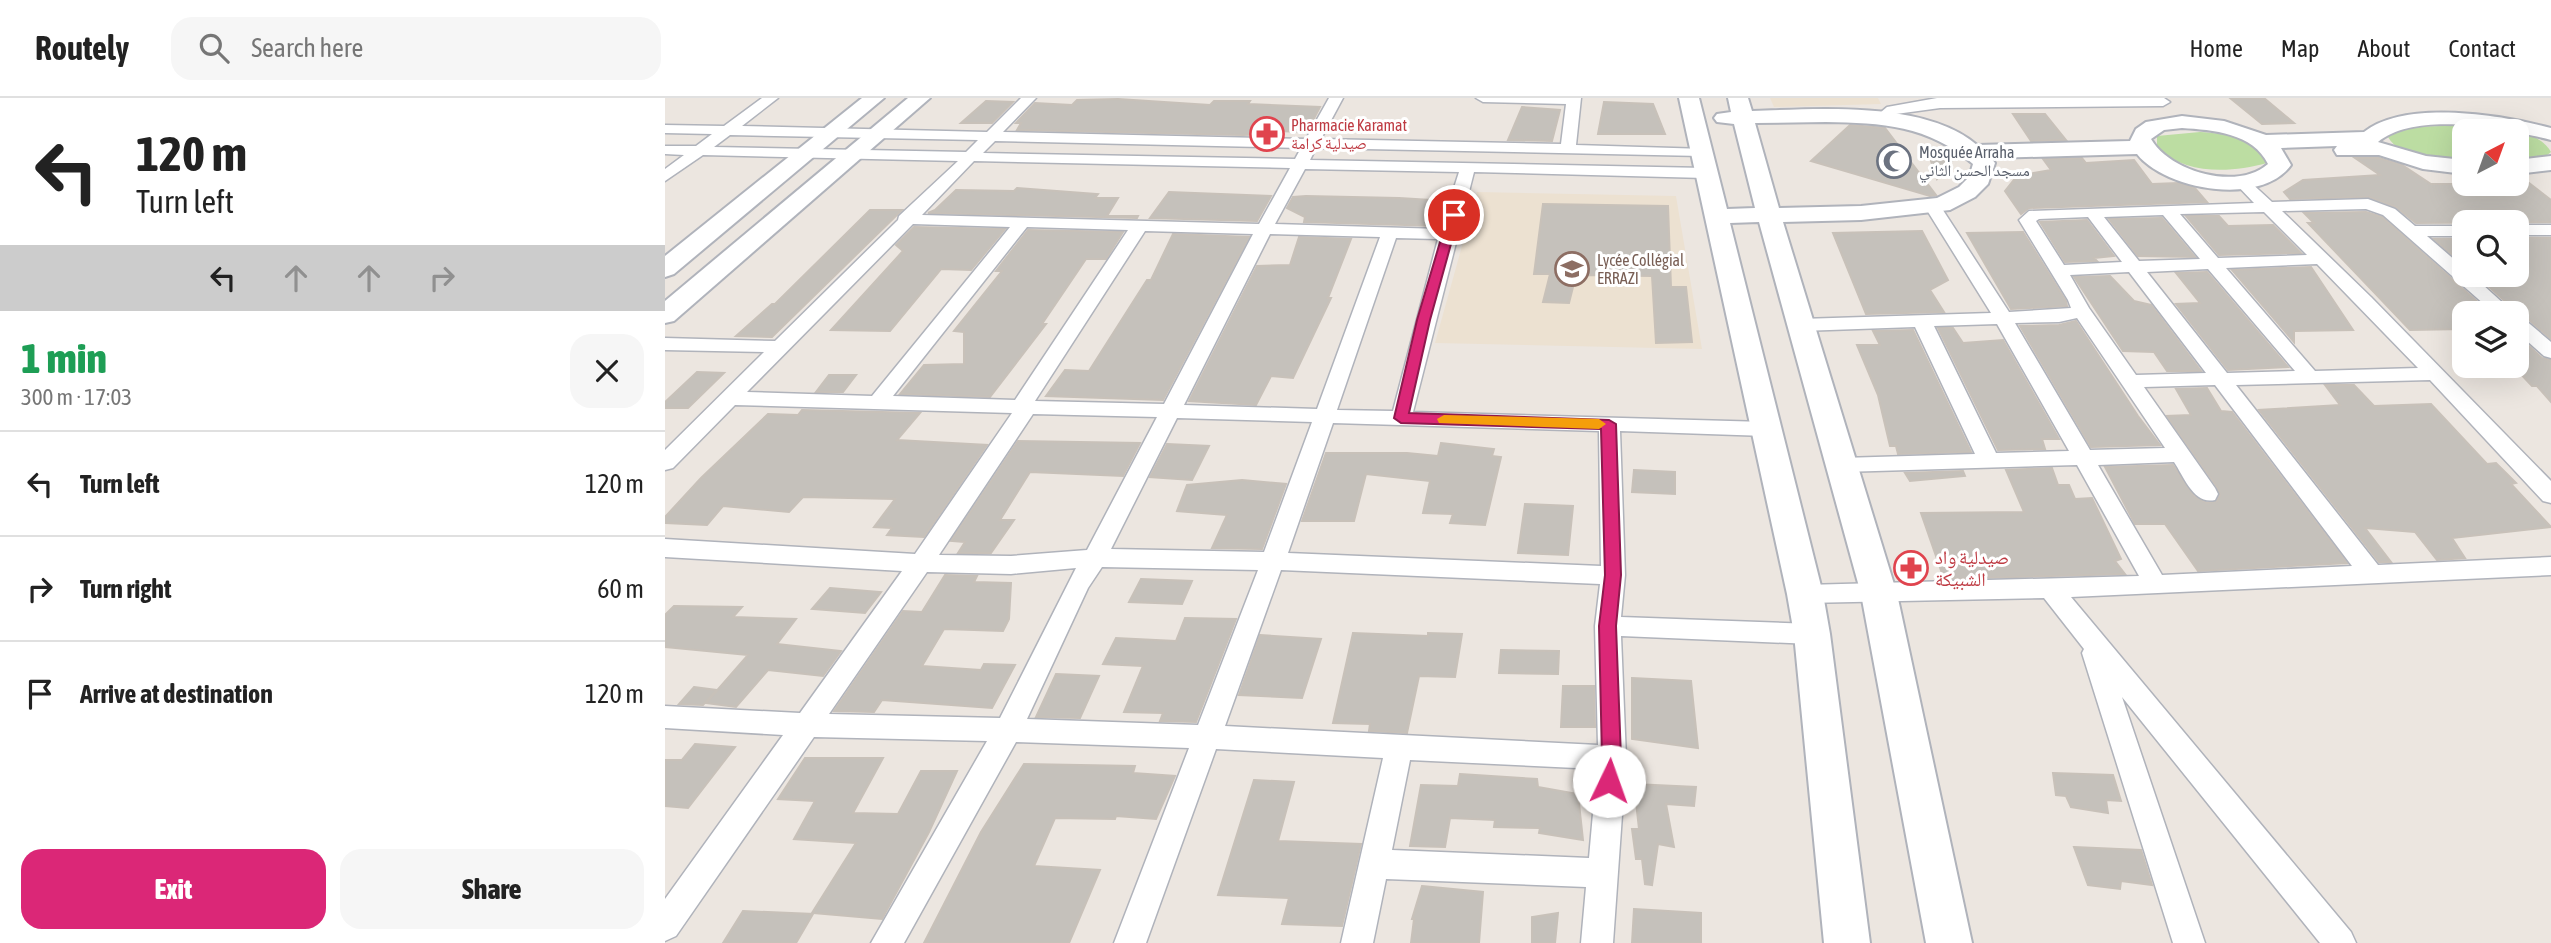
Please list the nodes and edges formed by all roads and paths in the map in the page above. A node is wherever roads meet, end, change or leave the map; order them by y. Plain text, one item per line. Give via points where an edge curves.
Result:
1 (771, 98) edge
2 (874, 98) edge
3 (920, 98) edge
4 (1029, 98) edge
5 (1336, 98) edge
6 (1483, 98) edge
7 (1574, 99) edge
8 (2069, 100) edge
9 (2161, 100) edge
10 (1942, 101) edge
11 (2006, 101) edge
12 (1691, 108) edge
13 (1742, 108) edge
14 (1883, 109) edge
15 (2182, 122) junction
16 (665, 129) edge
17 (727, 130) junction
18 (833, 132) junction
19 (881, 133) junction
20 (2551, 134) edge
21 (989, 136) junction
22 (2375, 143) junction
23 (2269, 148) junction
24 (1568, 149) junction
25 (665, 150) edge
26 (702, 150) junction
27 (2145, 152) junction
28 (1305, 154) junction
29 (804, 155) junction
30 (856, 155) junction
31 (969, 156) junction
32 (1980, 157) junction
33 (1703, 162) junction
34 (2551, 163) edge
35 (2452, 166) edge
36 (2529, 166) edge
37 (1468, 167) junction
38 (665, 176) edge
39 (2242, 183) junction
40 (1933, 207) junction
41 (2270, 207) junction
42 (2167, 210) junction
43 (2092, 212) junction
44 (1769, 215) junction
45 (1715, 216) junction
46 (905, 219) junction
47 (1023, 222) junction
48 (1140, 225) junction
49 (1265, 229) junction
50 (2529, 230) edge
51 (2551, 230) edge
52 (2411, 231) junction
53 (2452, 231) edge
54 (1390, 232) junction
55 (1448, 234) junction
56 (2323, 259) junction
57 (2214, 265) junction
58 (2135, 267) junction
59 (665, 269) edge
60 (2059, 271) junction
61 (2491, 301) edge
62 (2080, 308) junction
63 (665, 315) edge
64 (2003, 318) junction
65 (1922, 321) junction
66 (1801, 326) junction
67 (2529, 333) edge
68 (665, 344) edge
69 (780, 347) junction
70 (2551, 352) edge
71 (2435, 374) junction
72 (2311, 378) junction
73 (2223, 380) junction
74 (2130, 381) junction
75 (729, 398) junction
76 (878, 402) junction
77 (1024, 407) junction
78 (1169, 412) junction
79 (1326, 416) junction
80 (1401, 418) junction
81 (1609, 424) junction
82 (1766, 429) junction
83 (2182, 455) junction
84 (2084, 458) junction
85 (1989, 460) junction
86 (665, 463) edge
87 (1842, 465) junction
88 (2207, 494) dead end
89 (2551, 495) edge
90 (665, 548) edge
91 (1095, 558) junction
92 (1273, 561) junction
93 (921, 563) junction
94 (2551, 566) edge
95 (1613, 575) junction
96 (2372, 575) junction
97 (2156, 585) junction
98 (2050, 589) junction
99 (1805, 594) junction
100 (1879, 594) junction
101 (1608, 626) junction
102 (1812, 634) junction
103 (2091, 639) junction
104 (665, 717) edge
105 (808, 725) junction
106 (1008, 730) junction
107 (1206, 738) junction
108 (1399, 748) junction
109 (1612, 758) junction
110 (1372, 864) junction
111 (1601, 873) junction
112 (665, 925) edge
113 (887, 943) edge
114 (1130, 943) edge
115 (1357, 943) edge
116 (1597, 943) edge
117 (1847, 943) edge
118 (1949, 943) edge
119 (2189, 943) edge
120 (2340, 943) edge

1 - 17 street
2 - 18 street
3 - 19 street
4 - 21 street
5 - 28 street
6 - 7 street
7 - 24 street
8 - 9 street
8 - 11 street
9 - 15 street
10 - 11 street
10 - 14 street
12 - 13 street
12 - 33 street
13 - 14 street
13 - 44 street
14 - 32 street via 1952,136
15 - 23 street via 2225,127
15 - 27 street via 2153,126 2144,132 2140,139
16 - 17 street
17 - 18 street
17 - 26 street
18 - 19 street
18 - 29 street
19 - 21 street
19 - 30 street
20 - 22 street via 2501,123 2435,121 2393,124 2375,132
21 - 28 street
21 - 31 street
22 - 23 street
22 - 35 street via 2423,162
23 - 39 street via 2280,165 2275,173
24 - 28 street
24 - 33 street
25 - 26 street
26 - 29 street
26 - 38 street
27 - 32 street
27 - 39 street via 2162,165 2200,178
28 - 31 street
28 - 37 street
28 - 49 street
29 - 30 street
29 - 59 street
30 - 31 street
30 - 63 street
31 - 46 street
32 - 40 street via 1980,179 1967,192
33 - 37 street
33 - 45 street
34 - 36 street
37 - 55 street
39 - 41 street
40 - 44 street
40 - 64 street
41 - 42 street
41 - 52 street via 2375,205
41 - 56 street
42 - 43 street
42 - 57 street
43 - 58 street
43 - 60 street via 2028,218
44 - 45 street
44 - 66 street
45 - 82 street
46 - 47 street
46 - 69 street
47 - 48 street
47 - 76 street
48 - 49 street
48 - 77 street
49 - 54 street
49 - 78 street
50 - 51 street
52 - 53 street
52 - 61 street
54 - 55 street
54 - 79 street
55 - 80 street
56 - 57 street
56 - 71 street
57 - 58 street
57 - 72 street
58 - 60 street
58 - 73 street
60 - 62 street
62 - 64 street via 2071,315
62 - 74 street
64 - 65 street
64 - 84 street
65 - 66 street
65 - 85 street
66 - 87 street
67 - 70 street
68 - 69 street
69 - 75 street
71 - 72 street
71 - 89 street
72 - 73 street
73 - 74 street
73 - 96 street
74 - 83 street
75 - 76 street
75 - 86 street
76 - 77 street
77 - 78 street
77 - 93 street
78 - 79 street
78 - 91 street
79 - 80 street
79 - 92 street
80 - 81 street
81 - 82 street
81 - 95 street
82 - 99 street
83 - 84 street
83 - 88 street
84 - 85 street
84 - 97 street
85 - 87 street
87 - 100 street
90 - 93 street
91 - 92 street
91 - 93 street via 1011,565
91 - 106 street
92 - 95 street
92 - 107 street
93 - 105 street
94 - 96 street
95 - 101 street
96 - 97 street
97 - 98 street
98 - 100 street
98 - 103 street
99 - 100 street
99 - 102 street
100 - 118 street
101 - 102 street
101 - 109 street
102 - 117 street
103 - 119 street
103 - 120 street
104 - 105 street
105 - 106 street
105 - 112 street
106 - 107 street
106 - 113 street
107 - 108 street
107 - 114 street
108 - 109 street
108 - 110 street
109 - 111 street
110 - 111 street
110 - 115 street
111 - 116 street

